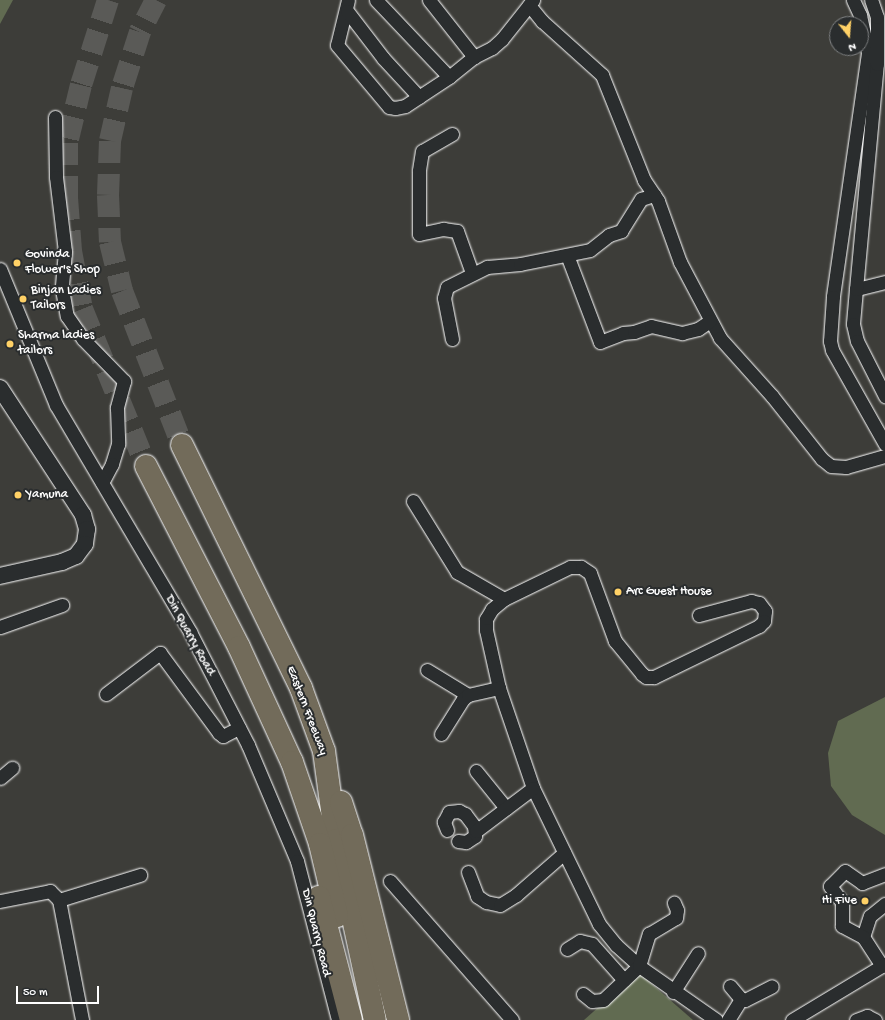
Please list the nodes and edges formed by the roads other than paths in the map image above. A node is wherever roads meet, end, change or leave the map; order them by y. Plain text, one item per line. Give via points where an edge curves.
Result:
1 (376, 0) edge
2 (429, 0) edge
3 (853, 0) edge
4 (531, 2) edge
5 (347, 5) edge
6 (877, 6) edge
7 (474, 57) junction
8 (881, 66) edge
9 (449, 77) junction
10 (419, 97) junction
11 (55, 117) dead end
12 (452, 134) dead end
13 (654, 195) junction
14 (567, 255) junction
15 (0, 269) edge
16 (472, 273) junction
17 (885, 282) edge
18 (856, 289) junction
19 (710, 321) junction
20 (452, 338) dead end
21 (0, 388) edge
22 (885, 396) edge
23 (885, 444) edge
24 (182, 445) tunnel mouth
25 (885, 456) edge
26 (146, 466) tunnel mouth
27 (102, 483) junction
28 (413, 501) dead end
29 (0, 576) edge
30 (504, 599) junction
31 (62, 605) dead end
32 (699, 615) dead end
33 (0, 627) edge
34 (427, 670) dead end
35 (499, 688) junction
36 (106, 694) dead end
37 (468, 695) junction
38 (239, 728) junction
39 (441, 734) dead end
40 (324, 751) junction
41 (292, 762) junction
42 (12, 768) dead end
43 (476, 771) dead end
44 (0, 778) edge
45 (533, 788) junction
46 (506, 808) junction
47 (447, 830) dead end
48 (476, 831) junction
49 (458, 841) dead end
50 (328, 842) junction
51 (564, 853) junction
52 (468, 872) dead end
53 (885, 874) edge
54 (140, 875) dead end
55 (390, 881) dead end
56 (60, 900) junction
57 (0, 901) edge
58 (674, 903) dead end
59 (885, 904) edge
60 (863, 937) junction
61 (568, 949) dead end
62 (698, 953) dead end
63 (884, 965) edge
64 (639, 966) junction
65 (624, 980) junction
66 (730, 986) dead end
67 (772, 986) dead end
68 (673, 992) junction
69 (583, 994) dead end
70 (741, 999) junction
71 (82, 1020) edge
72 (338, 1020) edge
73 (351, 1020) edge
74 (362, 1020) edge
75 (375, 1020) edge
76 (398, 1020) edge
77 (512, 1020) edge
78 (716, 1020) edge
79 (728, 1020) edge
80 (792, 1020) edge
81 (856, 1020) edge
82 (875, 1020) edge

1 - 9 street
2 - 7 street
3 - 23 street via 860,15 868,53 833,298 830,341 832,350
4 - 7 street via 502,39
4 - 13 street via 542,21 602,75 638,168
5 - 10 street via 383,58
5 - 10 street via 337,41 338,49 389,107 404,106
6 - 8 street
7 - 9 street
8 - 18 street
9 - 10 street
11 - 27 street via 56,177 66,251 62,289 67,316 78,334 124,381 118,408 118,444 112,464
12 - 16 street via 422,151 419,171 419,234 443,229 457,231
13 - 14 street via 640,199 620,231 609,235 590,250
13 - 19 street via 680,262
14 - 16 street via 487,267
14 - 19 street via 600,342 650,326 682,333 698,329
15 - 27 street, Din Quarry Road via 56,405
16 - 20 street via 452,283 444,292
17 - 18 street
18 - 22 street via 854,333
19 - 25 street via 720,338 830,466 846,467
21 - 29 street via 83,515 87,529 85,544 76,556 62,562
24 - 40 highway, Eastern Freeway via 301,688
26 - 41 highway, Eastern Freeway via 239,647
27 - 38 street, Din Quarry Road via 150,569 190,632
28 - 30 street via 457,572
30 - 32 street via 570,568 586,570 615,640 646,677 654,677 759,626 764,621 766,611 759,603 751,601
30 - 35 street via 486,619 486,630
31 - 33 street
34 - 37 street
35 - 37 street
35 - 45 street
36 - 38 street via 160,653 219,733 223,736
37 - 39 street
38 - 72 street, Din Quarry Road via 297,861
40 - 50 highway, Eastern Freeway
40 - 76 highway via 352,835
41 - 50 highway, Eastern Freeway
41 - 73 highway via 306,847
42 - 44 street
43 - 46 street
45 - 46 street
45 - 51 street
46 - 48 street
47 - 48 street via 444,822 453,810 465,814
48 - 49 street via 472,839 466,842
50 - 74 highway, Eastern Freeway
50 - 75 highway, Eastern Freeway
51 - 52 street via 516,895 500,905 486,902 477,896
51 - 64 street via 599,924 616,945
53 - 60 street via 862,883 845,871 831,884 831,888 842,902 842,926
54 - 56 street
55 - 77 street
56 - 57 street via 50,891
56 - 71 street
58 - 64 street via 677,910 676,918 649,934
59 - 60 street via 870,916
60 - 63 street
61 - 65 street via 580,941 592,944
62 - 68 street
63 - 80 street
64 - 65 street
64 - 68 street
65 - 69 street via 603,1000 592,1001
66 - 70 street
67 - 70 street
68 - 78 street
70 - 79 street
81 - 82 street via 867,1016

